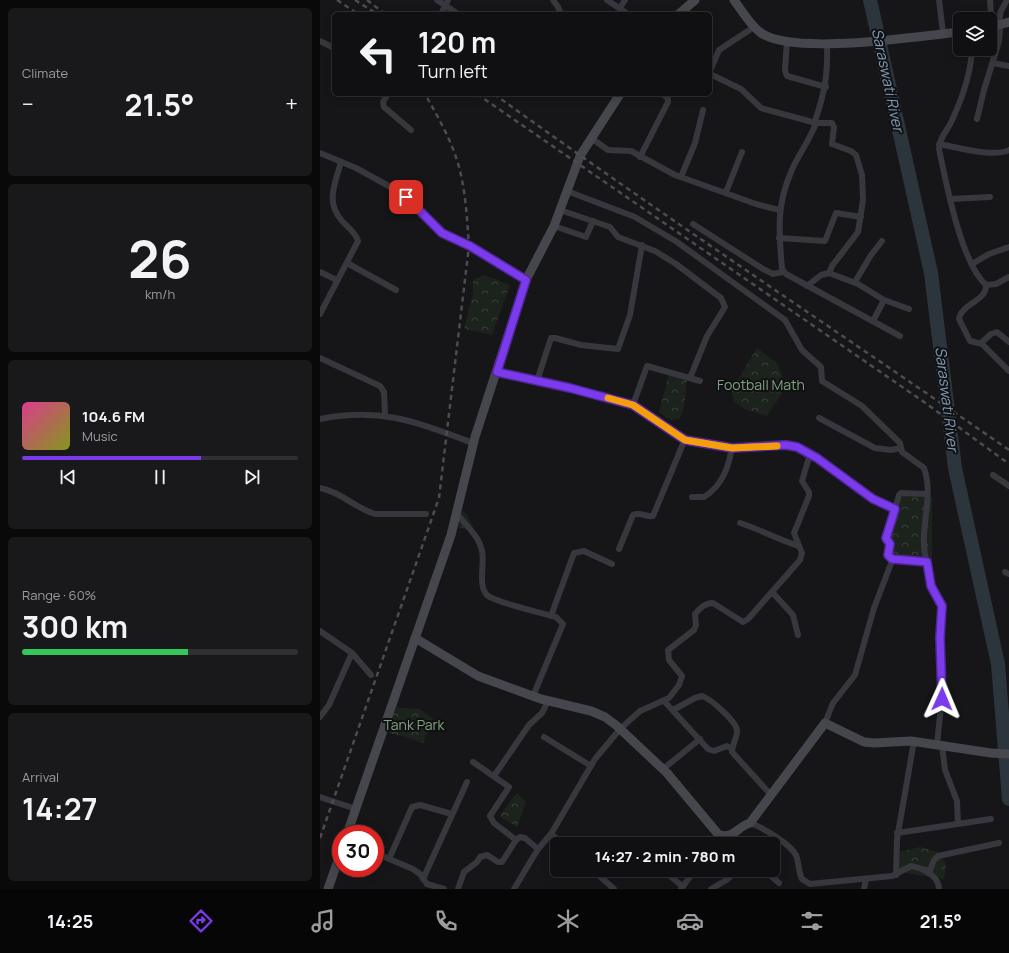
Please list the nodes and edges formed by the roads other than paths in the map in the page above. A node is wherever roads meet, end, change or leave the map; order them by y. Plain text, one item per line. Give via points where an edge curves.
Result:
1 (437, 0) edge
2 (448, 0) edge
3 (553, 0) edge
4 (607, 0) edge
5 (625, 0) edge
6 (695, 0) edge
7 (734, 0) edge
8 (939, 0) edge
9 (990, 0) edge
10 (1007, 0) edge
11 (446, 7) junction
12 (620, 8) junction
13 (442, 12) edge
14 (455, 12) edge
15 (560, 12) edge
16 (625, 12) edge
17 (681, 12) edge
18 (991, 12) edge
19 (997, 18) edge
20 (1009, 22) edge
21 (997, 25) edge
22 (754, 27) junction
23 (997, 28) edge
24 (953, 33) edge
25 (943, 34) junction
26 (320, 41) edge
27 (787, 41) junction
28 (828, 43) junction
29 (332, 47) edge
30 (997, 47) edge
31 (971, 56) edge
32 (994, 56) edge
33 (992, 63) junction
34 (1009, 66) edge
35 (712, 67) edge
36 (712, 75) edge
37 (826, 87) junction
38 (387, 96) edge
39 (619, 96) edge
40 (665, 96) edge
41 (703, 110) dead end
42 (977, 119) dead end
43 (816, 122) junction
44 (411, 130) dead end
45 (591, 138) junction
46 (939, 144) junction
47 (1009, 150) edge
48 (742, 152) dead end
49 (320, 153) edge
50 (640, 157) junction
51 (341, 162) junction
52 (682, 177) junction
53 (567, 191) junction
54 (726, 192) junction
55 (990, 197) dead end
56 (950, 199) junction
57 (560, 210) junction
58 (779, 210) junction
59 (861, 217) junction
60 (593, 222) junction
61 (693, 224) dead end
62 (554, 226) junction
63 (779, 238) junction
64 (882, 241) dead end
65 (642, 245) junction
66 (1009, 247) edge
67 (347, 263) junction
68 (972, 264) junction
69 (320, 272) edge
70 (783, 272) junction
71 (829, 273) junction
72 (1009, 277) edge
73 (337, 280) junction
74 (526, 280) junction
75 (855, 282) junction
76 (986, 285) junction
77 (807, 286) junction
78 (396, 290) dead end
79 (884, 300) junction
80 (909, 309) dead end
81 (320, 314) edge
82 (873, 321) junction
83 (900, 336) dead end
84 (1009, 342) edge
85 (981, 343) junction
86 (320, 358) edge
87 (1009, 371) edge
88 (497, 372) junction
89 (690, 378) junction
90 (537, 381) junction
91 (700, 381) dead end
92 (633, 405) junction
93 (384, 415) junction
94 (819, 418) dead end
95 (320, 419) edge
96 (685, 440) junction
97 (473, 443) junction
98 (732, 448) junction
99 (901, 448) junction
100 (810, 454) junction
101 (993, 475) dead end
102 (1009, 486) edge
103 (320, 488) edge
104 (927, 494) junction
105 (692, 497) dead end
106 (895, 509) junction
107 (456, 513) junction
108 (426, 514) dead end
109 (740, 523) dead end
110 (799, 546) junction
111 (619, 549) dead end
112 (892, 559) junction
113 (927, 562) junction
114 (612, 564) dead end
115 (772, 592) junction
116 (551, 616) junction
117 (320, 630) edge
118 (798, 635) dead end
119 (415, 638) junction
120 (352, 653) junction
121 (371, 675) dead end
122 (533, 696) junction
123 (548, 701) junction
124 (664, 701) junction
125 (673, 710) junction
126 (320, 717) edge
127 (825, 723) junction
128 (620, 729) junction
129 (544, 737) dead end
130 (700, 739) junction
131 (914, 741) junction
132 (940, 744) junction
133 (732, 749) junction
134 (1009, 754) edge
135 (473, 762) dead end
136 (591, 766) junction
137 (663, 769) junction
138 (494, 776) junction
139 (467, 782) dead end
140 (771, 795) junction
141 (320, 797) edge
142 (356, 809) junction
143 (452, 814) junction
144 (991, 819) dead end
145 (750, 823) junction
146 (958, 824) junction
147 (350, 825) edge
148 (897, 833) junction
149 (551, 834) junction
150 (555, 837) edge
151 (724, 837) joint
152 (516, 840) junction
153 (999, 843) dead end
154 (538, 849) junction
155 (384, 857) edge
156 (389, 859) junction
157 (929, 873) junction
158 (896, 875) junction
159 (332, 877) edge
160 (601, 877) edge
161 (670, 877) edge
162 (690, 877) edge
163 (730, 877) edge
164 (772, 877) edge
165 (423, 879) junction
166 (866, 879) junction
167 (779, 883) dead end
168 (831, 886) edge
169 (682, 888) edge
170 (328, 889) edge
171 (444, 889) edge
172 (458, 889) edge
173 (514, 889) edge
174 (614, 889) edge
175 (711, 889) edge
176 (864, 889) edge
177 (939, 889) edge

1 - 11 street
2 - 11 street
3 - 15 street
4 - 12 street
5 - 12 street
6 - 17 main road
7 - 22 main road
8 - 25 street
9 - 18 street
10 - 19 street
11 - 13 street
11 - 14 street
12 - 16 street
20 - 21 main road
22 - 27 main road via 775,40
22 - 35 street via 720,50
23 - 30 street via 1000,29
24 - 25 main road
25 - 28 main road
26 - 29 street
27 - 28 main road
27 - 37 street via 787,76
28 - 37 street
31 - 46 street via 962,97
32 - 33 street
33 - 34 street
33 - 42 street
36 - 43 street via 741,89 761,108
37 - 43 street
38 - 44 street via 383,106
39 - 45 main road
40 - 50 street via 668,102
41 - 52 street via 695,143
43 - 58 street via 791,171
43 - 59 street via 833,125 832,144 856,155 864,186
45 - 50 street via 608,150 628,150
45 - 53 main road
46 - 47 street via 992,152
46 - 56 street
48 - 54 street
49 - 51 street
50 - 52 street
51 - 67 street via 332,204 336,214 358,241
51 - 74 street via 396,190 415,204 442,233 470,246
52 - 54 street
53 - 57 main road
53 - 99 street via 623,211 656,229 785,320 802,350 821,367 822,381 862,406 900,443
54 - 58 street
55 - 56 street
56 - 68 street
57 - 60 street
57 - 62 main road
58 - 63 street
59 - 63 street via 836,213 825,241
59 - 71 street via 858,232
60 - 62 street via 586,237
60 - 65 street via 611,228 618,237
61 - 70 street via 763,269 773,274
62 - 74 main road
63 - 70 street
64 - 75 street
65 - 89 street via 676,264 724,303 724,311 707,336
65 - 90 street via 630,315 618,349 580,345 551,338
66 - 68 street
67 - 73 street
67 - 78 street
68 - 76 street
69 - 73 street
70 - 77 street
71 - 75 street
71 - 77 street
72 - 76 street via 996,284
73 - 81 street
74 - 88 main road
75 - 79 street
76 - 85 street via 984,293 959,316 968,339
77 - 82 street
79 - 80 street
79 - 82 street
82 - 83 street
84 - 85 street via 994,332
85 - 87 street
86 - 93 street via 380,386 384,392
88 - 90 street
88 - 97 main road
89 - 91 street
89 - 92 street via 647,366
90 - 92 street
92 - 96 street
93 - 95 street via 335,416
93 - 97 street via 411,420
94 - 99 street via 875,448
96 - 98 street
96 - 111 street via 653,516 637,513 633,515
97 - 107 main road
98 - 100 street via 791,446
98 - 105 street via 729,464 721,482 704,497
99 - 104 street via 903,453 924,468
100 - 106 street via 873,499
100 - 110 street via 802,481 809,496 794,533
101 - 102 street
103 - 108 street via 334,492 375,514
104 - 106 street via 901,493
104 - 113 street via 924,548
106 - 112 street via 885,540 890,544 888,555
107 - 116 street via 480,544 485,592 494,599
107 - 119 main road via 451,535
109 - 110 street via 778,540
110 - 115 street via 802,553 800,560
112 - 113 street
112 - 127 street via 874,608 855,675 833,703
113 - 132 street via 931,586 942,606 940,637 943,687
114 - 116 street via 584,551 574,553
115 - 118 street via 793,615
115 - 124 street via 748,620 743,622 713,603 705,604 698,610 695,614 694,630 668,650 667,656 682,680
116 - 122 street via 561,620 562,629
117 - 120 street
119 - 122 main road via 478,676
119 - 142 main road
120 - 121 street
120 - 126 street via 329,705
122 - 123 main road
123 - 128 main road via 591,711 605,717
123 - 138 street via 540,716 529,724
124 - 125 street
124 - 128 street via 646,707
125 - 130 street
125 - 133 street via 695,698 708,698 736,724 737,732
127 - 131 main road via 864,742
127 - 140 main road
128 - 136 street
128 - 137 main road
129 - 136 street
130 - 133 street via 711,750 727,746
130 - 137 street
131 - 132 main road
131 - 148 street
132 - 134 main road
132 - 146 street via 945,770 957,801
133 - 140 street via 733,754
135 - 138 street
136 - 149 street
137 - 151 main road via 718,834
138 - 152 street via 509,787 490,816
139 - 143 street
140 - 145 main road
141 - 142 street
142 - 147 main road
143 - 156 street via 420,805 412,807
143 - 165 street
144 - 146 street
145 - 151 main road
145 - 168 street via 762,827 790,848 795,854 802,879 810,884
146 - 148 street
148 - 158 street
149 - 150 street
149 - 154 street
152 - 154 street via 520,837 525,838
152 - 172 street via 502,862 487,855 480,857 464,872
153 - 157 street via 938,856
154 - 173 street
155 - 156 street
156 - 165 street via 413,869
157 - 158 street via 911,866
157 - 177 street via 937,880
158 - 166 street
159 - 170 main road
160 - 174 street
161 - 169 street
162 - 169 street
163 - 175 street
164 - 167 street
165 - 171 street via 427,884
166 - 168 street
166 - 176 street

